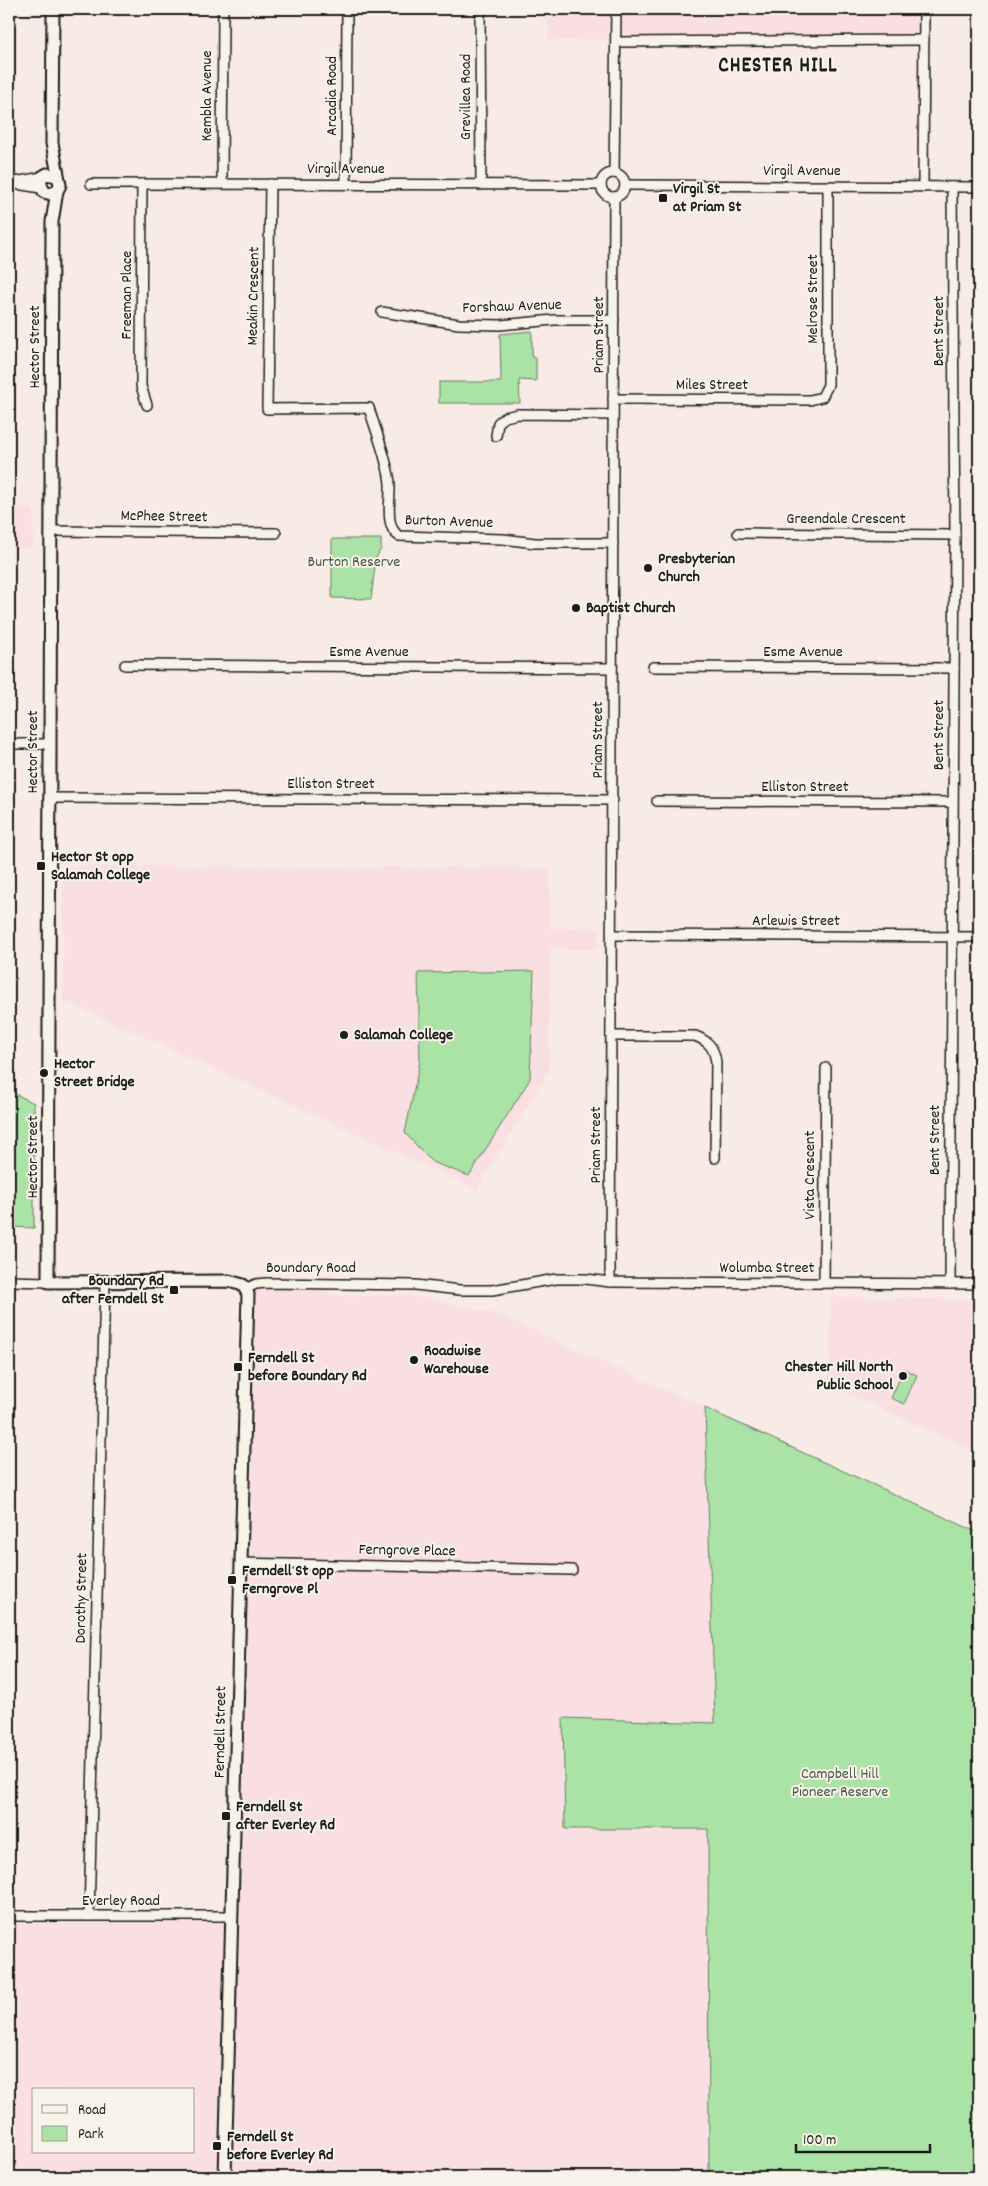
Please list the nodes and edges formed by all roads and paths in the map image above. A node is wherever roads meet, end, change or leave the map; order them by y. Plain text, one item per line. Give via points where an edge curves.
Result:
1 (53, 9) edge
2 (223, 9) edge
3 (347, 9) edge
4 (480, 9) edge
5 (616, 9) edge
6 (924, 9) edge
7 (924, 40) junction
8 (616, 42) junction
9 (52, 144) junction
10 (614, 173) junction
11 (57, 176) junction
12 (9, 183) edge
13 (43, 183) junction
14 (222, 183) junction
15 (91, 184) dead end
16 (142, 184) junction
17 (270, 184) junction
18 (346, 184) junction
19 (481, 184) junction
20 (601, 185) junction
21 (626, 185) junction
22 (828, 186) junction
23 (923, 187) junction
24 (952, 187) junction
25 (979, 187) edge
26 (57, 191) junction
27 (614, 197) junction
28 (52, 222) junction
29 (382, 312) dead end
30 (614, 320) junction
31 (613, 399) junction
32 (810, 400) joint
33 (148, 405) dead end
34 (267, 409) joint
35 (613, 415) junction
36 (496, 436) dead end
37 (51, 531) junction
38 (276, 533) dead end
39 (738, 534) dead end
40 (954, 535) junction
41 (613, 543) junction
42 (125, 665) dead end
43 (653, 667) dead end
44 (612, 668) junction
45 (954, 668) junction
46 (9, 744) edge
47 (50, 744) junction
48 (49, 798) junction
49 (613, 800) junction
50 (657, 801) dead end
51 (953, 802) junction
52 (612, 935) junction
53 (952, 937) junction
54 (979, 938) edge
55 (611, 1036) junction
56 (826, 1068) dead end
57 (715, 1158) dead end
58 (556, 1278) joint
59 (9, 1281) edge
60 (48, 1282) junction
61 (105, 1282) junction
62 (610, 1282) junction
63 (824, 1283) junction
64 (950, 1284) junction
65 (979, 1284) edge
66 (245, 1289) junction
67 (241, 1563) junction
68 (572, 1570) dead end
69 (9, 1916) edge
70 (89, 1916) junction
71 (232, 1916) junction
72 (224, 2177) edge

1 - 9 main road, Hector Street
2 - 14 street, Kembla Avenue
3 - 18 street, Arcadia Road
4 - 19 street, Grevillea Road
5 - 8 street
6 - 7 street
7 - 8 street
7 - 23 street
8 - 10 street
9 - 11 main road, Hector Street
9 - 13 main road, Hector Street
10 - 20 street via 604,178
10 - 21 street via 623,178
11 - 13 main road via 51,174
11 - 26 main road via 60,185
12 - 13 street
13 - 26 main road via 50,194
13 - 28 main road, Hector Street
14 - 16 street, Virgil Avenue
14 - 17 street, Virgil Avenue
15 - 16 street, Virgil Avenue
16 - 33 street, Freeman Place via 142,386
17 - 18 street, Virgil Avenue
17 - 34 street, Meakin Crescent
18 - 19 street, Virgil Avenue
19 - 20 street, Virgil Avenue
20 - 27 street via 606,195
21 - 22 street, Virgil Avenue
21 - 27 street via 621,194
22 - 23 street, Virgil Avenue
22 - 32 street, Melrose Street via 828,385 822,397
23 - 24 street, Virgil Avenue
24 - 25 street, Virgil Avenue
24 - 40 street, Bent Street
26 - 28 main road, Hector Street
27 - 30 street, Priam Street
28 - 37 main road, Hector Street
29 - 30 street, Forshaw Avenue via 458,324
30 - 31 street, Priam Street
31 - 32 street, Miles Street
31 - 35 street, Priam Street
34 - 41 street, Burton Avenue via 369,408 390,482 390,524 399,536
35 - 36 street via 512,415 498,423
35 - 41 street, Priam Street
37 - 38 street, McPhee Street
37 - 47 main road, Hector Street
39 - 40 street, Greendale Crescent
40 - 45 street, Bent Street
41 - 44 street, Priam Street
42 - 44 street, Esme Avenue
43 - 45 street, Esme Avenue
44 - 49 street, Priam Street
45 - 51 street, Bent Street
46 - 47 street
47 - 48 main road, Hector Street
48 - 49 street, Elliston Street
48 - 60 main road, Hector Street
49 - 52 street, Priam Street
50 - 51 street, Elliston Street
51 - 53 street, Bent Street
52 - 53 street, Arlewis Street
52 - 55 street, Priam Street
53 - 54 street, Arlewis Street
53 - 64 street, Bent Street
55 - 57 street via 695,1036 710,1044 716,1062
55 - 62 street, Priam Street
56 - 63 street, Vista Crescent
58 - 62 street, Wolumba Street
58 - 66 street, Boundary Road via 492,1290 415,1285 274,1283 256,1284
59 - 60 street, Boundary Road
60 - 61 main road, Boundary Road
61 - 66 main road, Boundary Road via 229,1281 237,1282
61 - 70 street, Dorothy Street
62 - 63 street, Wolumba Street
63 - 64 street, Wolumba Street
64 - 65 street, Wolumba Street
66 - 67 main road, Ferndell Street via 248,1303
67 - 68 street, Ferngrove Place
67 - 71 main road, Ferndell Street
69 - 70 street, Everley Road
70 - 71 street, Everley Road
71 - 72 main road, Ferndell Street

